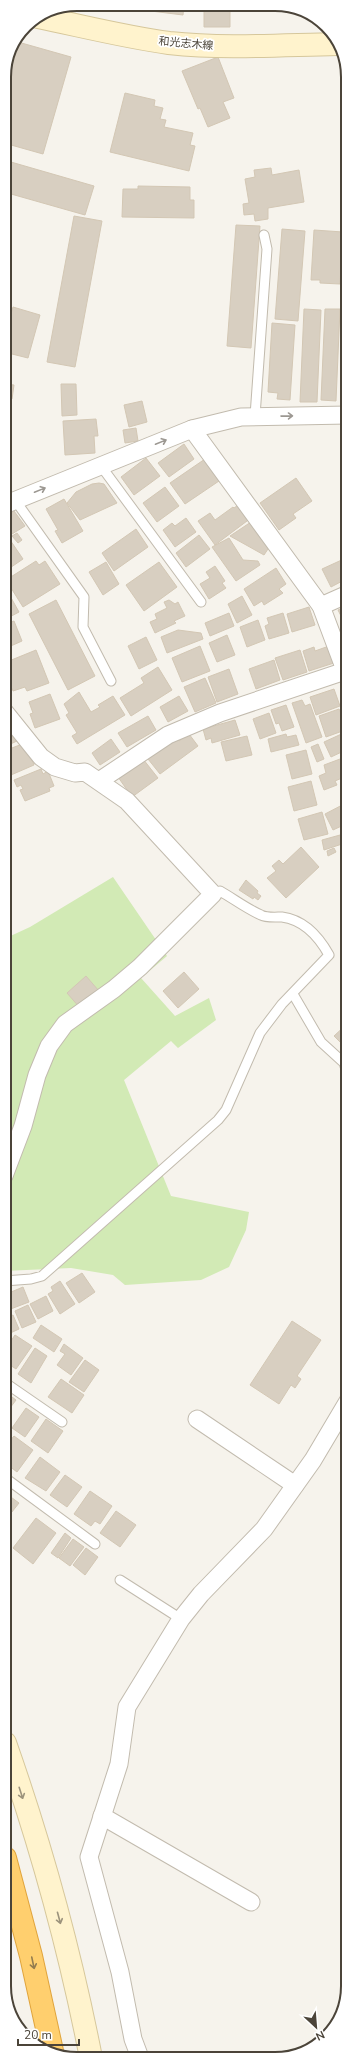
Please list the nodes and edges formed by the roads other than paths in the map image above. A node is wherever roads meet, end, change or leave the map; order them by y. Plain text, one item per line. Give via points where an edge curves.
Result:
1 (46, 19) edge
2 (332, 44) edge
3 (264, 235) dead end
4 (341, 415) edge
5 (256, 416) junction
6 (192, 429) junction
7 (101, 466) junction
8 (11, 502) edge
9 (11, 503) edge
10 (341, 597) edge
11 (201, 602) dead end
12 (321, 606) junction
13 (341, 661) edge
14 (341, 677) edge
15 (111, 681) dead end
16 (11, 720) edge
17 (99, 781) junction
18 (213, 894) junction
19 (293, 994) junction
20 (341, 1061) edge
21 (11, 1158) edge
22 (11, 1280) edge
23 (11, 1387) edge
24 (341, 1412) edge
25 (197, 1419) dead end
26 (62, 1422) dead end
27 (11, 1482) edge
28 (295, 1485) junction
29 (95, 1544) dead end
30 (120, 1580) dead end
31 (181, 1619) junction
32 (11, 1765) edge
33 (102, 1816) junction
34 (11, 1881) edge
35 (251, 1902) dead end
36 (51, 2046) edge
37 (90, 2052) edge
38 (138, 2052) edge

1 - 2 street, 和光志木線 via 105,32 176,43 237,46
3 - 5 lane via 267,249
5 -> 4 street
5 - 6 street via 241,416
7 -> 6 street
6 - 12 street
8 -> 7 street
7 - 11 lane
9 - 15 lane via 84,597 82,627
10 - 12 street
12 - 13 street
14 - 17 street via 220,713 168,734
16 - 17 street via 41,757 55,767 75,773 85,772
17 - 18 street via 127,801
18 - 19 lane via 220,891 262,916 285,918 299,923 321,941 329,955
18 - 21 street via 135,971 65,1024 49,1046 36,1075 23,1126
19 - 20 lane via 321,1042
19 - 22 lane via 282,1004 260,1034 226,1110 218,1120 42,1276
23 - 26 lane
24 - 28 street
25 - 28 street
27 - 29 lane
28 - 31 street via 264,1529 201,1594
30 - 31 lane
31 - 33 street via 127,1707 119,1764
32 -> 37 street via 57,1910 76,1980
33 - 35 street
33 - 38 street via 89,1857 120,1972
34 -> 36 highway

